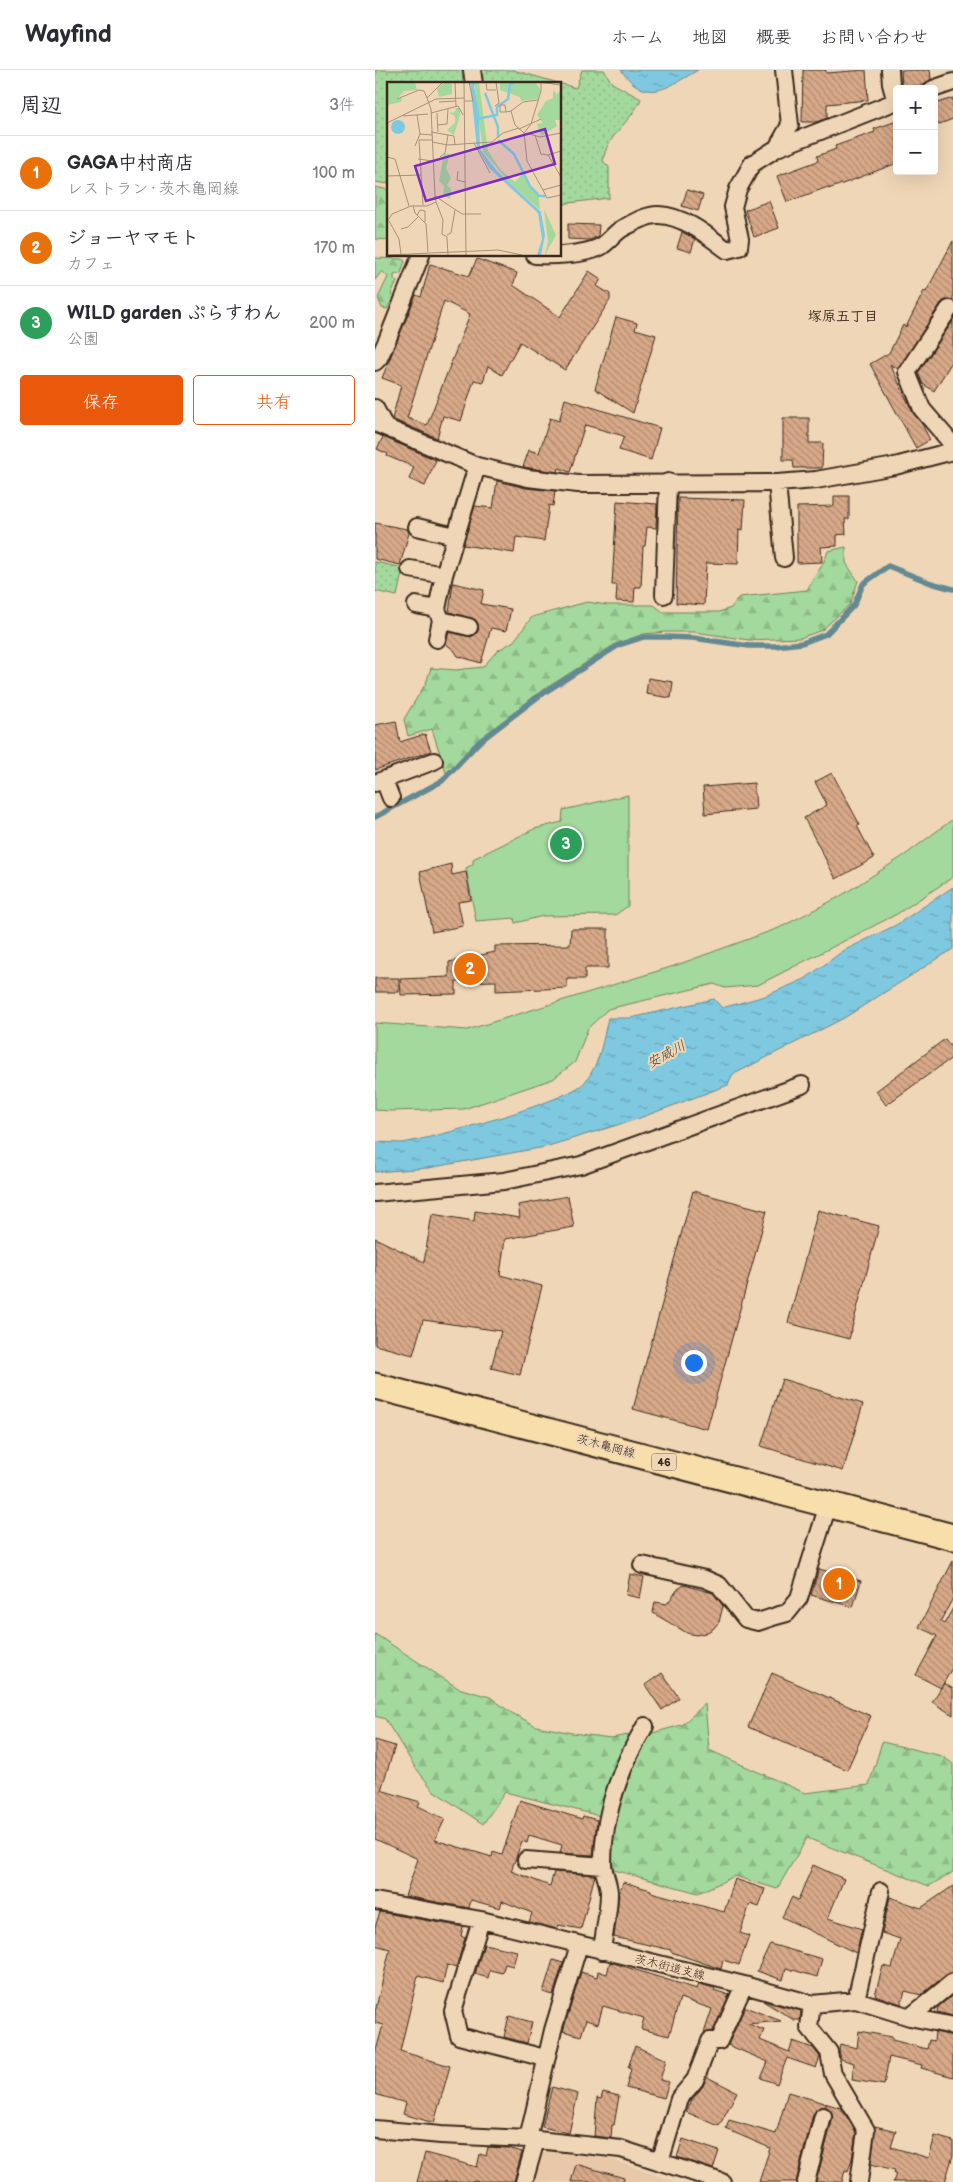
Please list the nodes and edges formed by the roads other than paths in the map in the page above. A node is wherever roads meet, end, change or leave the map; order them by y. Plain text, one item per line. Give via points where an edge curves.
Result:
1 (784, 70) edge
2 (890, 70) edge
3 (953, 82) edge
4 (893, 85) edge
5 (938, 87) edge
6 (893, 104) edge
7 (777, 148) junction
8 (421, 256) edge
9 (561, 256) edge
10 (949, 308) dead end
11 (375, 362) edge
12 (375, 408) edge
13 (380, 425) edge
14 (953, 445) edge
15 (953, 451) edge
16 (477, 466) junction
17 (668, 482) junction
18 (777, 483) junction
19 (417, 527) dead end
20 (455, 536) junction
21 (785, 558) dead end
22 (410, 569) dead end
23 (444, 575) junction
24 (664, 595) dead end
25 (416, 604) dead end
26 (439, 614) junction
27 (469, 627) dead end
28 (437, 639) dead end
29 (434, 761) dead end
30 (380, 781) edge
31 (391, 798) dead end
32 (802, 1085) dead end
33 (375, 1193) edge
34 (375, 1386) edge
35 (828, 1505) junction
36 (953, 1537) edge
37 (642, 1565) dead end
38 (645, 1726) dead end
39 (525, 1860) dead end
40 (603, 1866) junction
41 (881, 1891) dead end
42 (375, 1902) edge
43 (481, 1920) junction
44 (579, 1945) junction
45 (602, 1950) junction
46 (953, 1982) edge
47 (745, 1985) junction
48 (855, 2000) junction
49 (812, 2004) junction
50 (910, 2017) junction
51 (953, 2026) edge
52 (541, 2057) dead end
53 (823, 2116) dead end
54 (375, 2129) edge
55 (532, 2139) junction
56 (659, 2162) junction
57 (524, 2182) edge
58 (723, 2182) edge
59 (806, 2182) edge
60 (859, 2182) edge

1 - 7 street via 790,125
2 - 4 street
3 - 5 street
6 - 7 street
7 - 9 street via 752,164 737,189 733,206 739,247 727,250 699,230 658,215 621,229 600,247
8 - 11 street
10 - 14 street via 907,372 922,409
12 - 13 street
13 - 16 street
15 - 18 street via 895,466
16 - 17 street via 528,478 578,484
16 - 20 street
17 - 18 street
17 - 24 street
18 - 21 street
19 - 20 street
20 - 23 street
22 - 23 street
23 - 26 street
25 - 26 street
26 - 27 street
26 - 28 street
29 - 30 street
30 - 31 street
32 - 33 street via 581,1165 504,1181
34 - 35 main road, 茨木亀岡線 / 46
35 - 36 main road, 茨木亀岡線 / 46
35 - 37 street via 799,1598 787,1613 758,1622 746,1619 719,1585
38 - 40 street via 617,1784 607,1818
39 - 40 street
40 - 45 street via 609,1895
41 - 48 street
42 - 43 street, 茨木街道支線
43 - 44 street, 茨木街道支線
43 - 52 street via 453,2012 459,2036
44 - 45 street, 茨木街道支線
44 - 55 street via 553,2030
45 - 47 street, 茨木街道支線
46 - 50 street
47 - 49 street, 茨木街道支線
47 - 56 street via 719,2041 710,2041 695,2080 679,2099
48 - 49 street, 茨木街道支線
48 - 50 street, 茨木街道支線
49 - 60 street via 809,2027 829,2052 833,2074 866,2130
50 - 51 street, 茨木街道支線
53 - 59 street
54 - 55 street
55 - 56 street via 621,2148
55 - 57 street
56 - 58 street

